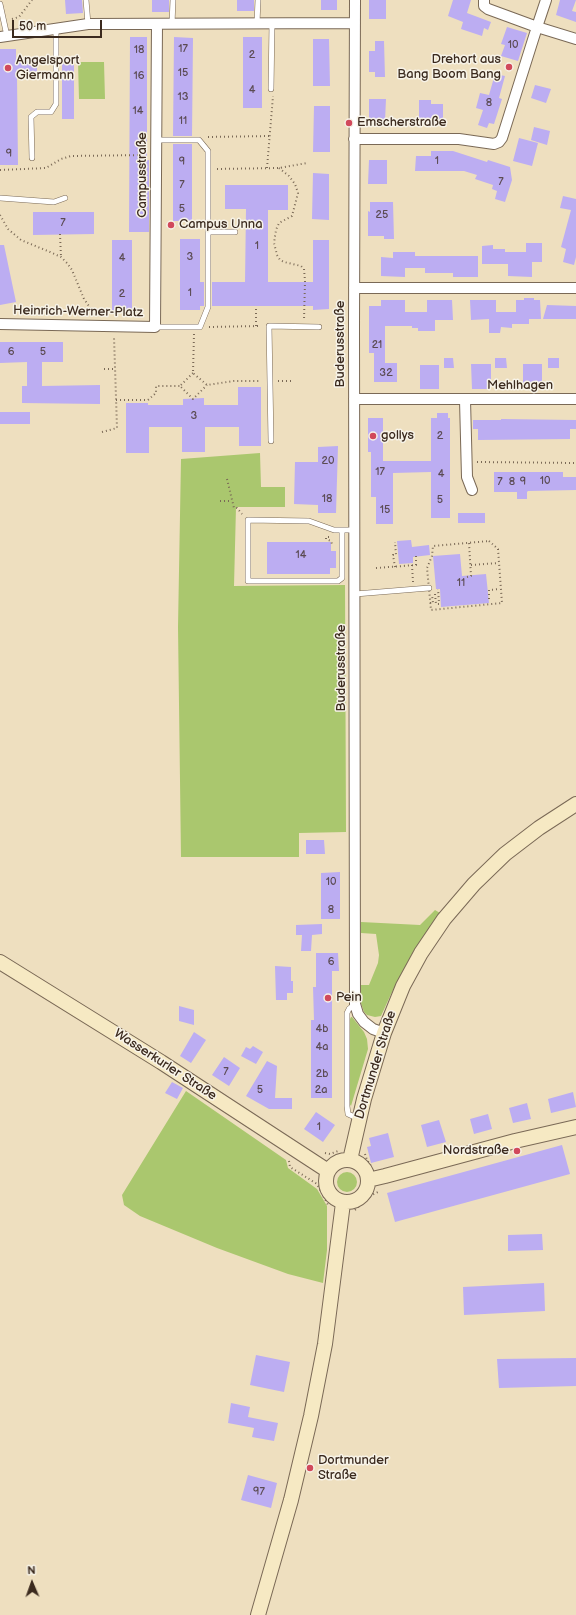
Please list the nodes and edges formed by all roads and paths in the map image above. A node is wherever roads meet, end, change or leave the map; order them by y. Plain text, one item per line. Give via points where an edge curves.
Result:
1 (32, 0) edge
2 (86, 0) edge
3 (172, 0) edge
4 (258, 0) edge
5 (355, 0) edge
6 (484, 0) edge
7 (546, 0) edge
8 (0, 4) edge
9 (4, 21) junction
10 (257, 23) junction
11 (272, 23) junction
12 (355, 23) junction
13 (88, 24) junction
14 (157, 24) junction
15 (172, 24) junction
16 (537, 27) junction
17 (56, 28) junction
18 (3, 36) edge
19 (576, 39) edge
20 (271, 89) joint
21 (270, 136) junction
22 (354, 139) junction
23 (157, 140) junction
24 (199, 140) junction
25 (157, 154) junction
26 (32, 158) dead end
27 (307, 163) dead end
28 (267, 168) junction
29 (279, 168) junction
30 (208, 169) junction
31 (0, 170) edge
32 (0, 198) edge
33 (65, 198) dead end
34 (0, 215) edge
35 (208, 232) junction
36 (235, 232) dead end
37 (60, 234) dead end
38 (61, 258) junction
39 (354, 288) junction
40 (576, 288) edge
41 (256, 306) dead end
42 (0, 324) edge
43 (97, 325) junction
44 (114, 326) junction
45 (256, 326) junction
46 (269, 326) junction
47 (155, 327) junction
48 (197, 327) junction
49 (304, 327) junction
50 (319, 327) dead end
51 (104, 369) dead end
52 (115, 369) junction
53 (193, 373) junction
54 (270, 381) junction
55 (294, 381) dead end
56 (206, 384) junction
57 (180, 386) junction
58 (354, 399) junction
59 (576, 399) edge
60 (116, 400) junction
61 (465, 400) junction
62 (102, 432) dead end
63 (271, 441) dead end
64 (466, 462) junction
65 (576, 463) edge
66 (227, 479) dead end
67 (472, 490) dead end
68 (220, 501) dead end
69 (232, 501) junction
70 (248, 520) junction
71 (342, 530) junction
72 (355, 530) junction
73 (342, 537) junction
74 (395, 542) dead end
75 (469, 543) junction
76 (332, 547) dead end
77 (416, 556) dead end
78 (499, 563) junction
79 (412, 565) junction
80 (471, 565) junction
81 (394, 567) junction
82 (376, 568) dead end
83 (467, 577) dead end
84 (429, 588) junction
85 (413, 589) junction
86 (438, 589) dead end
87 (501, 589) junction
88 (355, 594) junction
89 (489, 599) dead end
90 (430, 603) junction
91 (576, 804) edge
92 (0, 962) edge
93 (355, 1004) junction
94 (384, 1033) junction
95 (360, 1120) junction
96 (576, 1127) edge
97 (340, 1149) dead end
98 (365, 1150) dead end
99 (324, 1152) dead end
100 (350, 1160) junction
101 (289, 1161) dead end
102 (376, 1167) dead end
103 (328, 1171) junction
104 (368, 1180) junction
105 (384, 1190) dead end
106 (348, 1207) junction
107 (329, 1212) dead end
108 (258, 1615) edge

1 - 9 path via 19,17
2 - 13 lane
3 - 15 lane
4 - 10 lane
5 - 12 street, Buderusstraße
6 - 16 street via 484,6 488,9
7 - 16 street
8 - 9 lane
9 - 18 lane
10 - 11 street
10 - 15 street
11 - 12 street
11 - 20 lane
12 - 22 street, Buderusstraße
13 - 14 street
13 - 17 street
14 - 15 street
14 - 23 street, Campusstraße
16 - 19 street
16 - 22 street via 499,142 494,144 459,139
17 - 18 street
17 - 26 lane via 56,104 51,112 37,112 31,117
20 - 21 path via 273,92
21 - 24 path
21 - 28 path
22 - 39 street, Buderusstraße
23 - 24 lane
23 - 25 street, Campusstraße
24 - 30 lane via 208,151
25 - 31 path via 71,156 60,159 46,168
25 - 47 street, Campusstraße
27 - 29 path
28 - 29 path
28 - 30 path
29 - 49 path via 289,176 298,193 293,212 289,218 279,223 274,243 280,260 304,269
30 - 35 lane
32 - 33 lane via 54,202
34 - 38 path via 8,229 21,240
35 - 36 lane
35 - 48 lane via 208,307
37 - 38 path
38 - 43 path via 72,270 84,299 96,317
39 - 40 street, Buderusstraße
39 - 58 street, Buderusstraße
41 - 45 path
42 - 43 street, Heinrich-Werner-Platz
43 - 44 street, Heinrich-Werner-Platz
44 - 47 street, Heinrich-Werner-Platz
44 - 52 path
45 - 46 path
45 - 48 path
46 - 49 lane
46 - 54 lane
47 - 48 lane
48 - 53 path
49 - 50 lane
51 - 52 path
52 - 60 path
53 - 56 path
53 - 57 path
54 - 55 path
54 - 56 path
54 - 63 lane
56 - 57 path via 193,399
57 - 60 path via 156,386 156,392 148,400
58 - 61 street, Mehlhagen
58 - 72 street, Buderusstraße
59 - 61 street, Mehlhagen
60 - 62 path via 117,428
61 - 64 street
64 - 65 path
64 - 67 street via 467,477
66 - 69 path
68 - 69 path
69 - 70 path via 234,508
70 - 71 lane via 309,521 334,530
70 - 73 lane via 248,581 338,581 342,578
71 - 72 lane
71 - 73 lane
72 - 88 street, Buderusstraße
73 - 76 path via 326,537 332,542
74 - 81 path
75 - 78 path via 489,541 498,549
75 - 80 path
75 - 84 path via 433,546 427,568
77 - 79 path via 416,565
78 - 80 path
78 - 87 path
79 - 81 path
79 - 85 path
80 - 83 path via 472,576
81 - 82 path
84 - 85 lane
84 - 90 path
85 - 88 lane
86 - 90 path via 439,604 436,604 435,592 432,592 433,603
87 - 89 path via 489,590
87 - 90 path via 502,603 431,610
88 - 93 street, Buderusstraße
91 - 94 main road, Dortmunder Straße via 505,854 474,884 444,919 403,986
92 - 103 main road, Wasserkurler Straße via 161,1062
93 - 94 street, Buderusstraße via 364,1022
93 - 95 lane via 347,1013 347,1106 348,1114
94 - 95 main road, Dortmunder Straße
95 - 100 main road, Dortmunder Straße
96 - 104 main road via 515,1140
97 - 99 path via 334,1153
98 - 102 path via 369,1164
100 - 103 main road via 341,1160 333,1164
100 - 104 main road via 362,1166
101 - 107 path via 290,1167 317,1184 328,1203
103 - 106 main road via 325,1179 329,1194
104 - 106 main road via 366,1192
105 - 106 path
106 - 108 main road via 311,1416 291,1500

